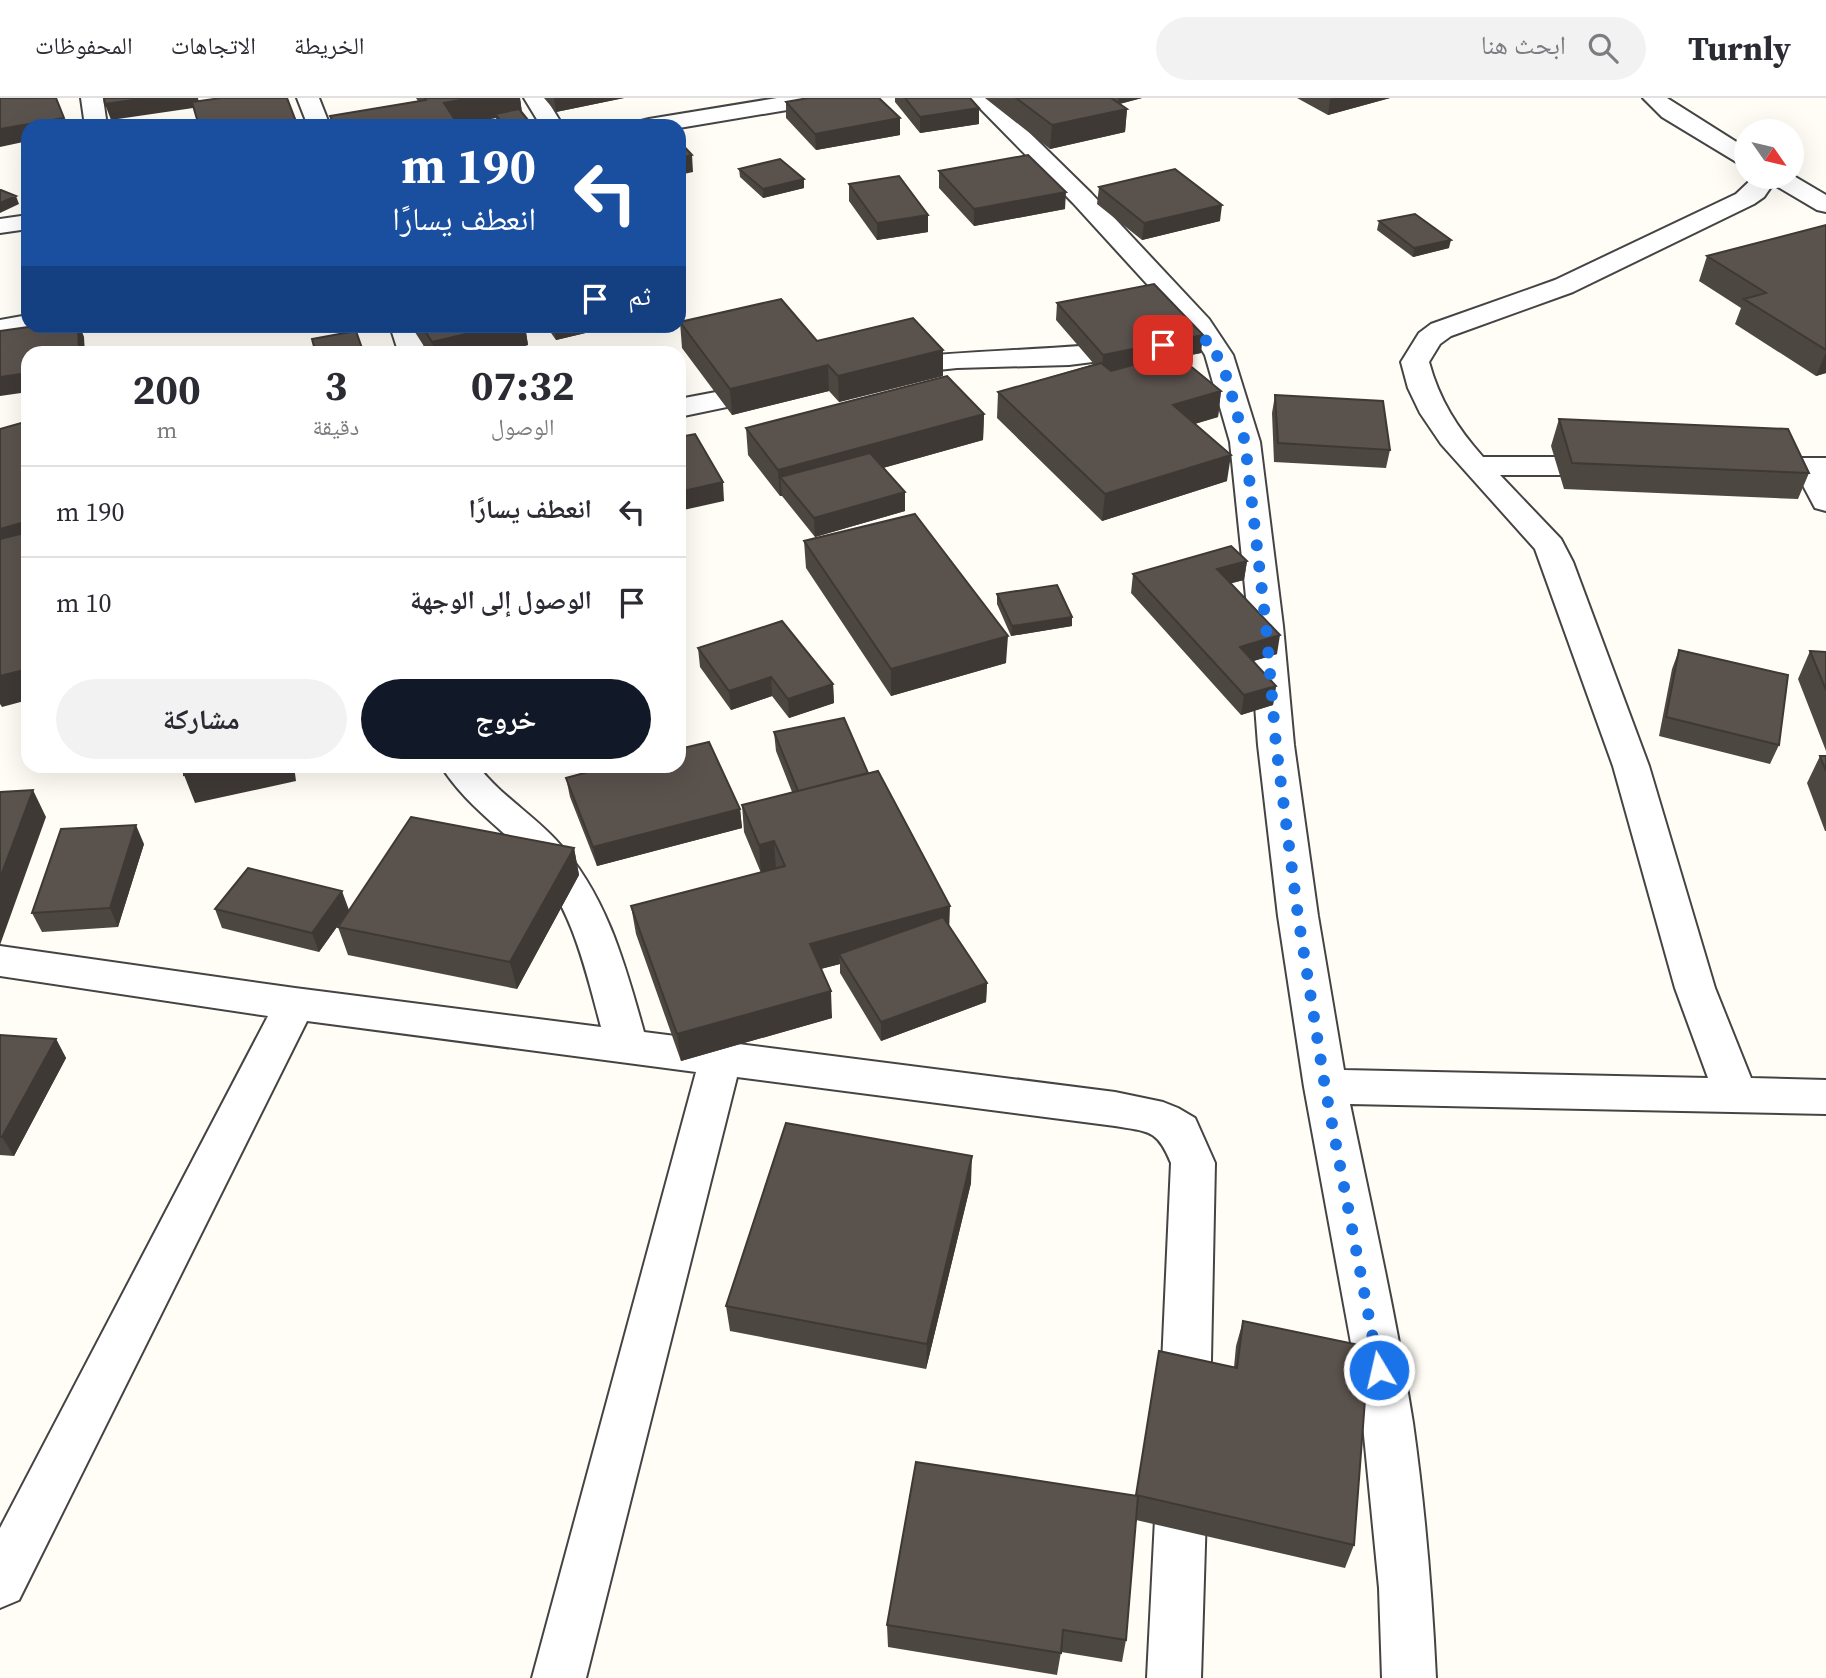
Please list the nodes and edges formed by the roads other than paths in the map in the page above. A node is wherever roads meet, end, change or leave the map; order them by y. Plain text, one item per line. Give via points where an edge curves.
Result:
1 (92, 98) edge
2 (308, 98) edge
3 (535, 98) edge
4 (817, 98) edge
5 (981, 98) edge
6 (1654, 98) edge
7 (95, 119) edge
8 (316, 119) edge
9 (548, 119) edge
10 (686, 120) edge
11 (1734, 151) edge
12 (1757, 189) edge
13 (1798, 189) edge
14 (1826, 205) edge
15 (21, 223) edge
16 (0, 226) edge
17 (21, 324) edge
18 (0, 328) edge
19 (1184, 343) junction
20 (866, 372) edge
21 (802, 384) edge
22 (686, 405) edge
23 (1476, 466) junction
24 (1642, 466) edge
25 (1724, 467) edge
26 (1817, 467) edge
27 (1826, 502) edge
28 (465, 773) edge
29 (0, 961) edge
30 (295, 1004) junction
31 (627, 1047) junction
32 (721, 1059) junction
33 (1325, 1087) junction
34 (1736, 1094) junction
35 (1826, 1097) edge
36 (0, 1582) edge
37 (559, 1678) edge
38 (1174, 1678) edge
39 (1409, 1678) edge

1 - 7 street
2 - 8 street
3 - 9 street
4 - 10 street
5 - 19 street via 1154,272
6 - 11 street
12 - 23 street via 1594,273 1453,324 1429,339 1415,362 1417,379 1429,406
13 - 14 street
15 - 16 street
17 - 18 street
19 - 20 street via 1069,357 932,362
19 - 33 street via 1227,378 1245,442 1276,745
21 - 22 street via 727,387
23 - 24 street
23 - 34 street via 1550,546 1558,562 1630,766 1695,988
25 - 26 street
26 - 27 street
28 - 31 street via 485,799 549,856 584,908
29 - 30 street
30 - 31 street
30 - 36 street
31 - 32 street
32 - 37 street
32 - 38 street via 1115,1109 1163,1120 1180,1131 1192,1163 1193,1201
33 - 34 street
33 - 39 street via 1388,1425
34 - 35 street

